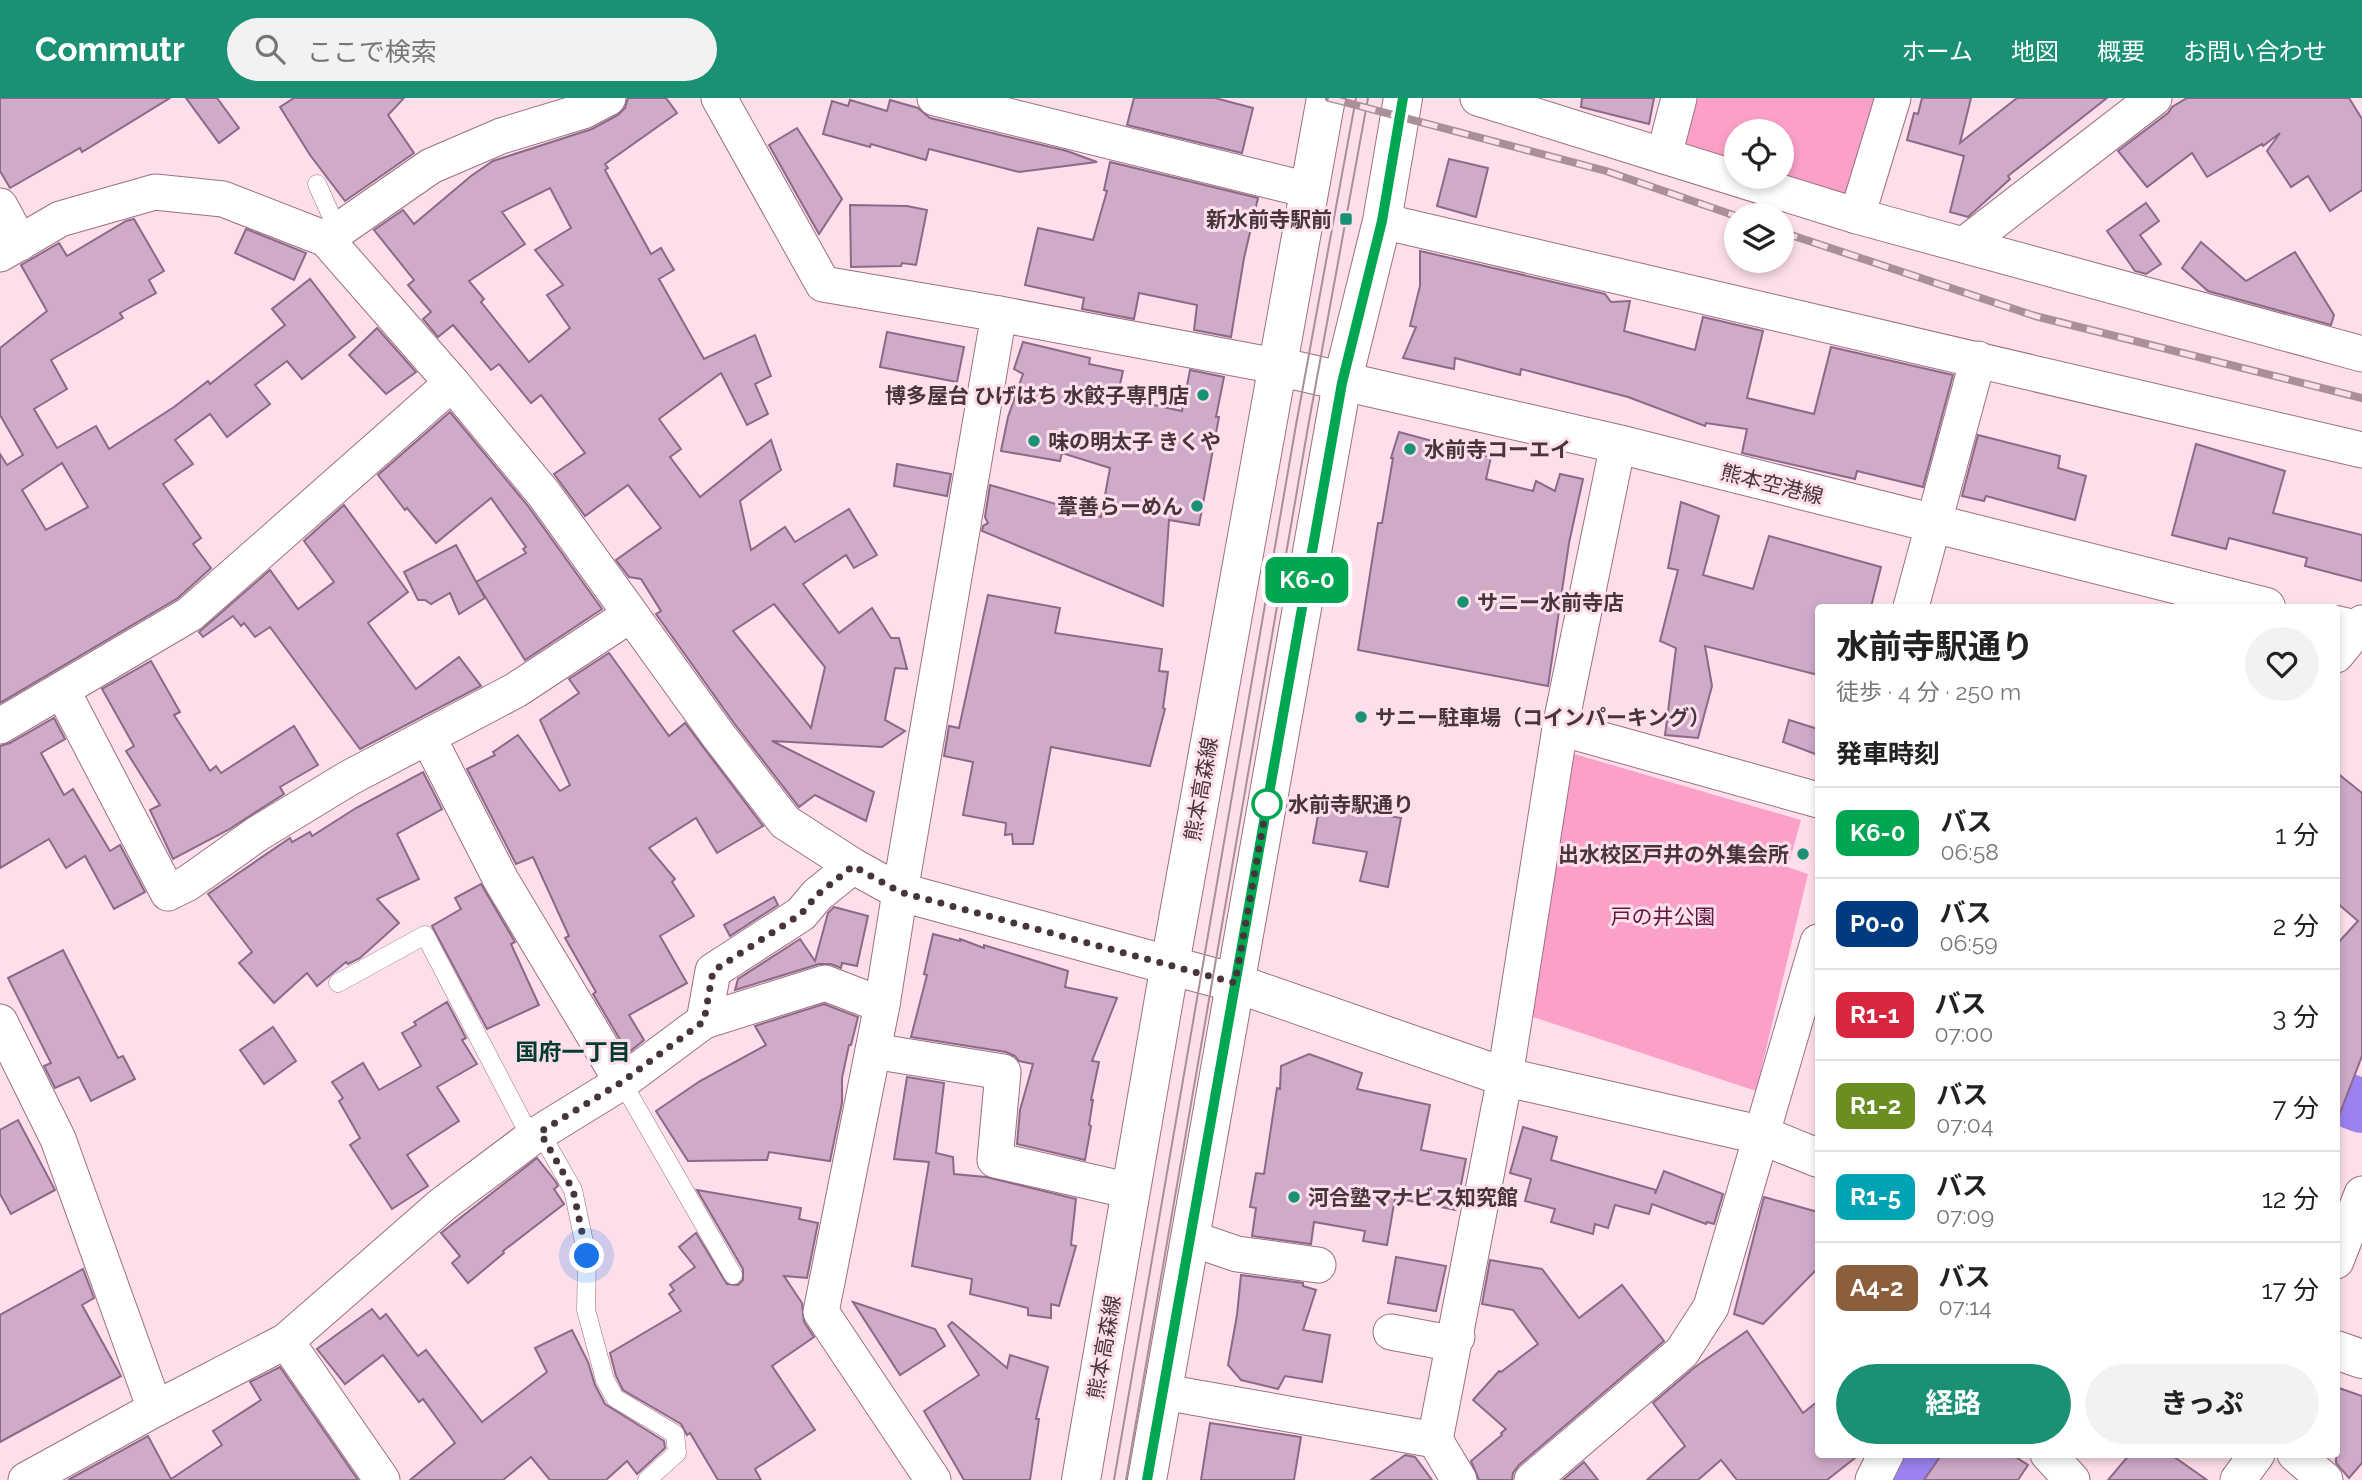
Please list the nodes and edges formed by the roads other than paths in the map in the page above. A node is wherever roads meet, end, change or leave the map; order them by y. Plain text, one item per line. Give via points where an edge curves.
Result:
1 (608, 98) edge
2 (719, 98) edge
3 (935, 98) edge
4 (1326, 98) edge
5 (1403, 98) edge
6 (1478, 98) edge
7 (1679, 98) edge
8 (1893, 98) edge
9 (2154, 98) edge
10 (1664, 156) junction
11 (317, 184) dead end
12 (1308, 190) junction
13 (0, 206) edge
14 (1857, 216) junction
15 (1382, 221) junction
16 (332, 235) junction
17 (1965, 244) junction
18 (10, 248) edge
19 (999, 314) junction
20 (2362, 354) edge
21 (1978, 359) junction
22 (1276, 366) junction
23 (452, 383) junction
24 (1342, 383) junction
25 (1618, 444) junction
26 (2362, 450) edge
27 (1933, 524) junction
28 (1912, 604) edge
29 (2254, 604) edge
30 (630, 615) junction
31 (62, 690) junction
32 (0, 726) edge
33 (1560, 728) junction
34 (428, 737) junction
35 (1815, 799) edge
36 (853, 866) junction
37 (900, 892) junction
38 (1815, 952) edge
39 (1170, 964) junction
40 (338, 983) dead end
41 (1235, 983) junction
42 (882, 1005) junction
43 (704, 1021) junction
44 (0, 1022) edge
45 (873, 1051) junction
46 (1505, 1077) junction
47 (622, 1082) junction
48 (536, 1135) junction
49 (1761, 1135) junction
50 (1815, 1157) edge
51 (1131, 1191) junction
52 (2362, 1194) edge
53 (1190, 1238) junction
54 (2340, 1251) edge
55 (1318, 1265) dead end
56 (733, 1275) dead end
57 (1391, 1332) dead end
58 (1457, 1337) junction
59 (286, 1341) junction
60 (2340, 1351) edge
61 (2362, 1359) edge
62 (1164, 1392) junction
63 (155, 1409) junction
64 (1436, 1440) junction
65 (1884, 1458) edge
66 (2052, 1458) edge
67 (2254, 1458) edge
68 (2300, 1458) edge
69 (26, 1480) edge
70 (382, 1480) edge
71 (647, 1480) edge
72 (933, 1480) edge
73 (1082, 1480) edge
74 (1147, 1480) edge
75 (1459, 1480) edge
76 (1532, 1480) edge
77 (1873, 1480) edge
78 (2072, 1480) edge
79 (2238, 1480) edge
80 (2325, 1480) edge

1 - 16 street via 431,166
2 - 19 street via 823,284
3 - 12 street
4 - 12 main road, 熊本高森線
5 - 15 main road
6 - 10 street
7 - 10 street
8 - 14 street
9 - 17 street
10 - 14 street
11 - 16 lane
12 - 22 main road, 熊本高森線
13 - 18 street
14 - 17 street
15 - 21 street
15 - 24 main road
16 - 18 street via 223,200 155,192 60,219
16 - 23 street
17 - 20 street
19 - 22 street
19 - 37 street
21 - 26 street
21 - 27 street
22 - 24 main road, 熊本空港線
22 - 39 main road, 熊本高森線
23 - 30 street via 544,494
23 - 31 street via 190,614
24 - 25 main road, 熊本空港線
24 - 41 main road
25 - 27 main road, 熊本空港線
25 - 33 street
27 - 28 street
27 - 29 main road, 熊本空港線
30 - 34 street via 516,690
30 - 36 street via 785,822
31 - 32 street
31 - 34 street via 168,893 349,778
33 - 35 street
33 - 46 street
34 - 47 street via 500,880
36 - 37 street
36 - 43 street via 807,893 801,914 713,971
37 - 39 main road
37 - 42 street
38 - 49 street
39 - 41 main road
39 - 51 main road, 熊本高森線
40 - 48 lane via 425,935
41 - 46 main road
41 - 53 main road
42 - 43 street via 825,983
42 - 45 street
43 - 47 street
44 - 63 street via 58,1139
45 - 51 street via 1003,1072 995,1160
45 - 72 street via 821,1312
46 - 49 main road
46 - 58 street
47 - 48 street
47 - 56 lane
48 - 59 street via 443,1205
48 - 71 lane via 573,1190 587,1256 586,1310 605,1380 615,1398 675,1434 677,1453
49 - 50 main road
49 - 76 street via 1711,1307 1682,1352
51 - 73 main road, 熊本高森線
52 - 54 street
53 - 55 street via 1237,1254
53 - 62 main road
57 - 58 street via 1439,1341
58 - 64 street
59 - 63 street
59 - 70 street
60 - 61 main road
62 - 64 street
62 - 74 main road
63 - 69 street
64 - 75 street
65 - 77 street
66 - 78 street
67 - 79 street
68 - 80 street

